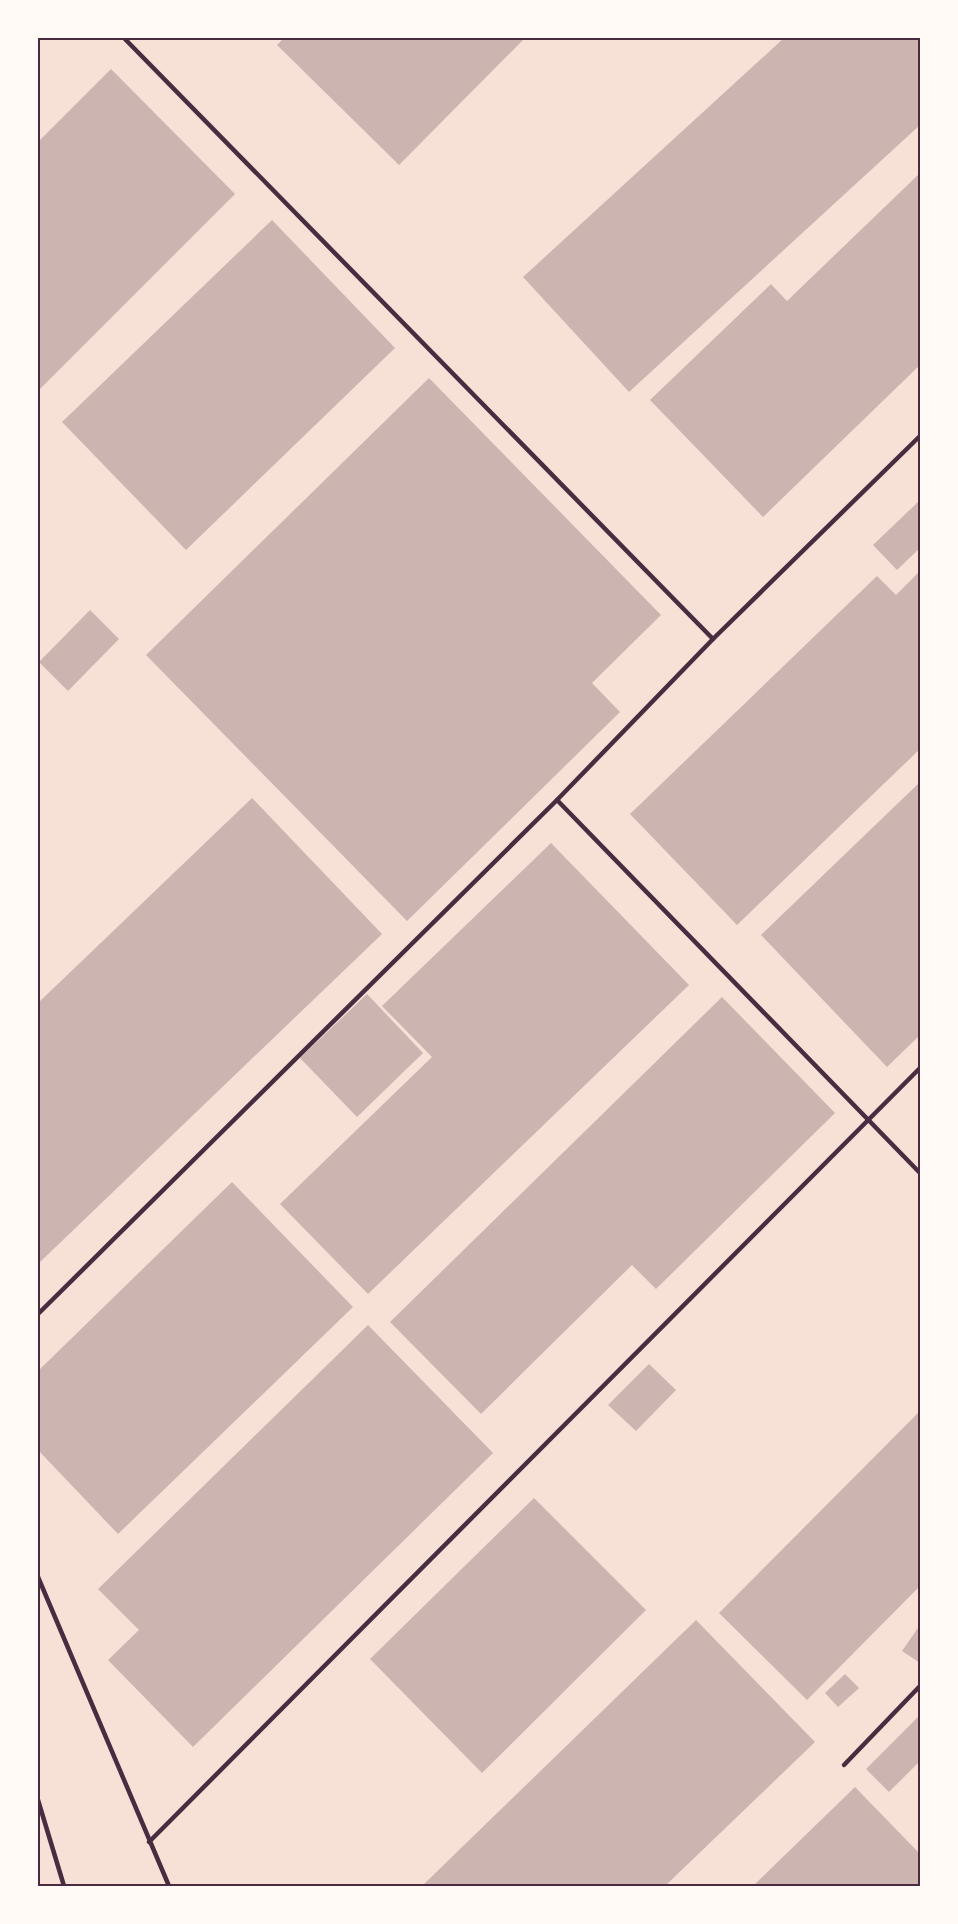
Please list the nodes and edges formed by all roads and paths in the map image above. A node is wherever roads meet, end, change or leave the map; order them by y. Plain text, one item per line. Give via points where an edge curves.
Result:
1 (124, 38) edge
2 (921, 436) edge
3 (713, 639) junction
4 (557, 800) junction
5 (921, 1068) edge
6 (868, 1119) junction
7 (921, 1173) edge
8 (38, 1314) edge
9 (38, 1577) edge
10 (921, 1686) edge
11 (844, 1765) dead end
12 (38, 1800) edge
13 (149, 1842) junction
14 (64, 1887) edge
15 (169, 1887) edge

1 - 3 lane
2 - 3 lane
3 - 4 lane
4 - 6 lane
4 - 8 lane
5 - 6 lane
6 - 7 lane
6 - 13 lane
9 - 13 lane
10 - 11 lane
12 - 14 lane
13 - 15 lane

